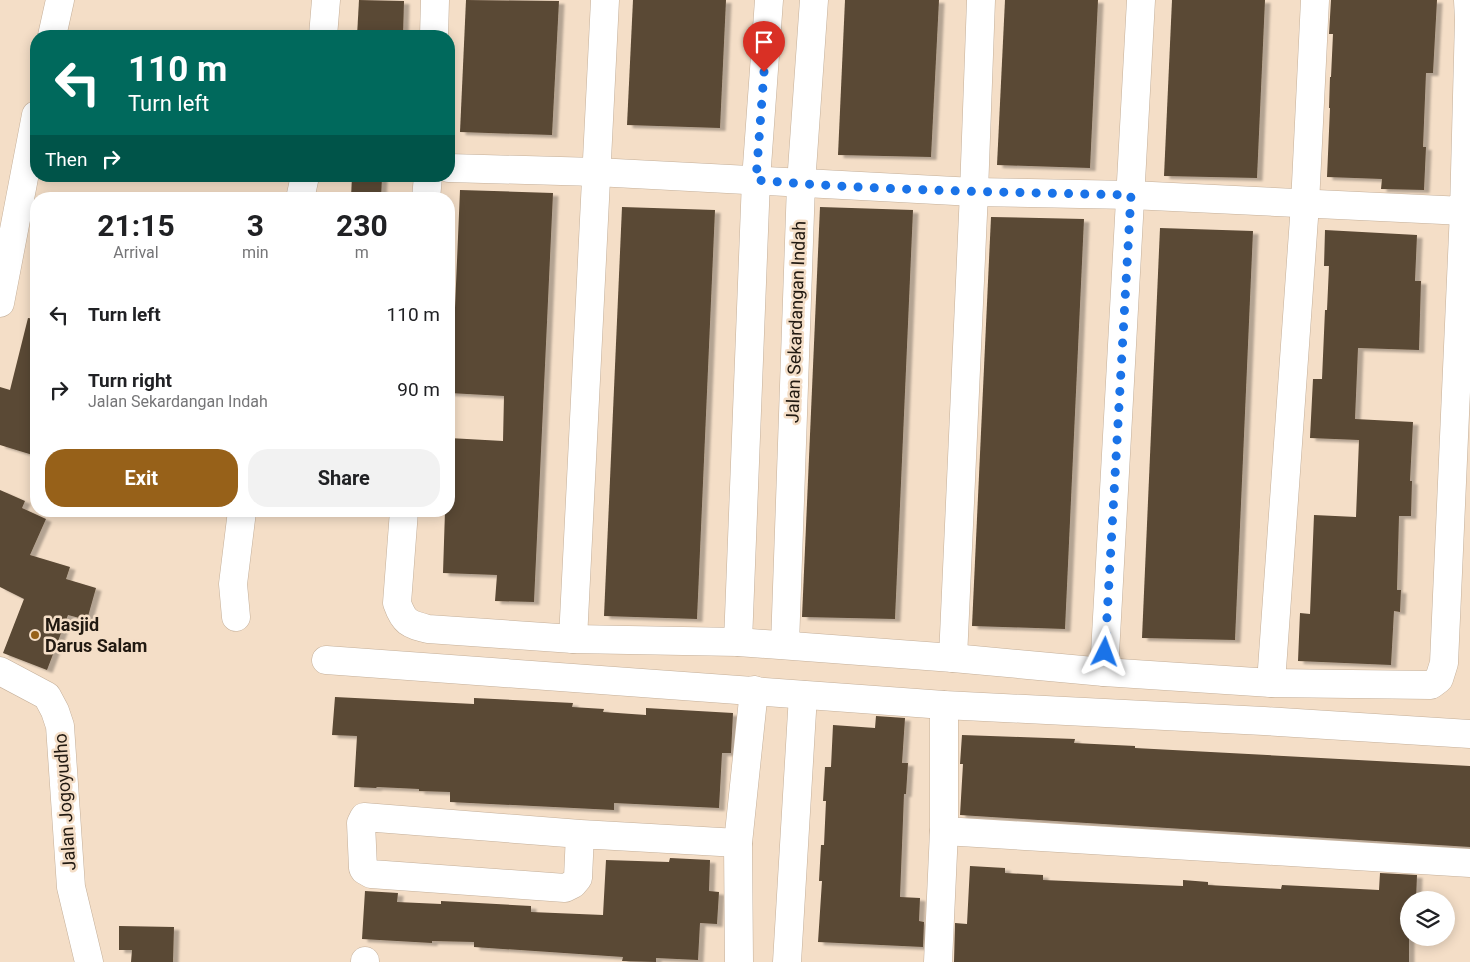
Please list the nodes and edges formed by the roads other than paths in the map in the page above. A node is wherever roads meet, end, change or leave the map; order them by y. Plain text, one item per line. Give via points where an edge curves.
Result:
1 (60, 0) edge
2 (326, 0) edge
3 (436, 0) edge
4 (605, 0) edge
5 (769, 0) edge
6 (814, 0) edge
7 (981, 0) edge
8 (1141, 0) edge
9 (1315, 0) edge
10 (1468, 0) edge
11 (53, 30) edge
12 (324, 30) edge
13 (434, 30) edge
14 (30, 147) edge
15 (455, 168) edge
16 (596, 172) junction
17 (756, 180) junction
18 (801, 184) junction
19 (974, 192) junction
20 (1131, 195) junction
21 (1305, 204) junction
22 (1464, 211) junction
23 (0, 300) edge
24 (241, 517) edge
25 (404, 517) edge
26 (236, 617) dead end
27 (574, 639) junction
28 (738, 642) junction
29 (785, 645) junction
30 (953, 658) junction
31 (326, 660) dead end
32 (0, 671) edge
33 (1104, 672) junction
34 (1271, 683) junction
35 (754, 690) junction
36 (803, 695) junction
37 (944, 705) junction
38 (1470, 734) edge
39 (944, 831) junction
40 (580, 834) junction
41 (738, 843) junction
42 (1470, 863) edge
43 (89, 962) edge
44 (739, 962) edge
45 (787, 962) edge
46 (938, 962) edge

1 - 11 street
2 - 12 street
3 - 13 street
4 - 16 street
5 - 17 street
6 - 18 street, Jalan Sekardangan Indah
7 - 19 street
8 - 20 street
9 - 21 street
10 - 22 street
14 - 23 street
15 - 16 street
16 - 17 street
16 - 27 street
17 - 18 street
17 - 28 street
18 - 19 street
18 - 29 street, Jalan Sekardangan Indah
19 - 20 street
19 - 30 street
20 - 21 street
20 - 33 street
21 - 22 street
21 - 34 street
22 - 34 street via 1444,663 1438,679 1431,686
24 - 26 street via 233,584
25 - 27 street via 397,603 401,616 412,625 428,629
27 - 28 street
28 - 29 street
29 - 30 street
30 - 33 street
31 - 35 street
32 - 43 street, Jalan Jogoyudho via 47,696 60,726 71,887
33 - 34 street
35 - 36 street
35 - 41 street
36 - 37 street
36 - 45 street
37 - 38 street
37 - 39 street
39 - 42 street
39 - 46 street
40 - 40 street via 578,878 565,888 371,874 363,868 361,823 364,817
40 - 41 street
41 - 44 street

